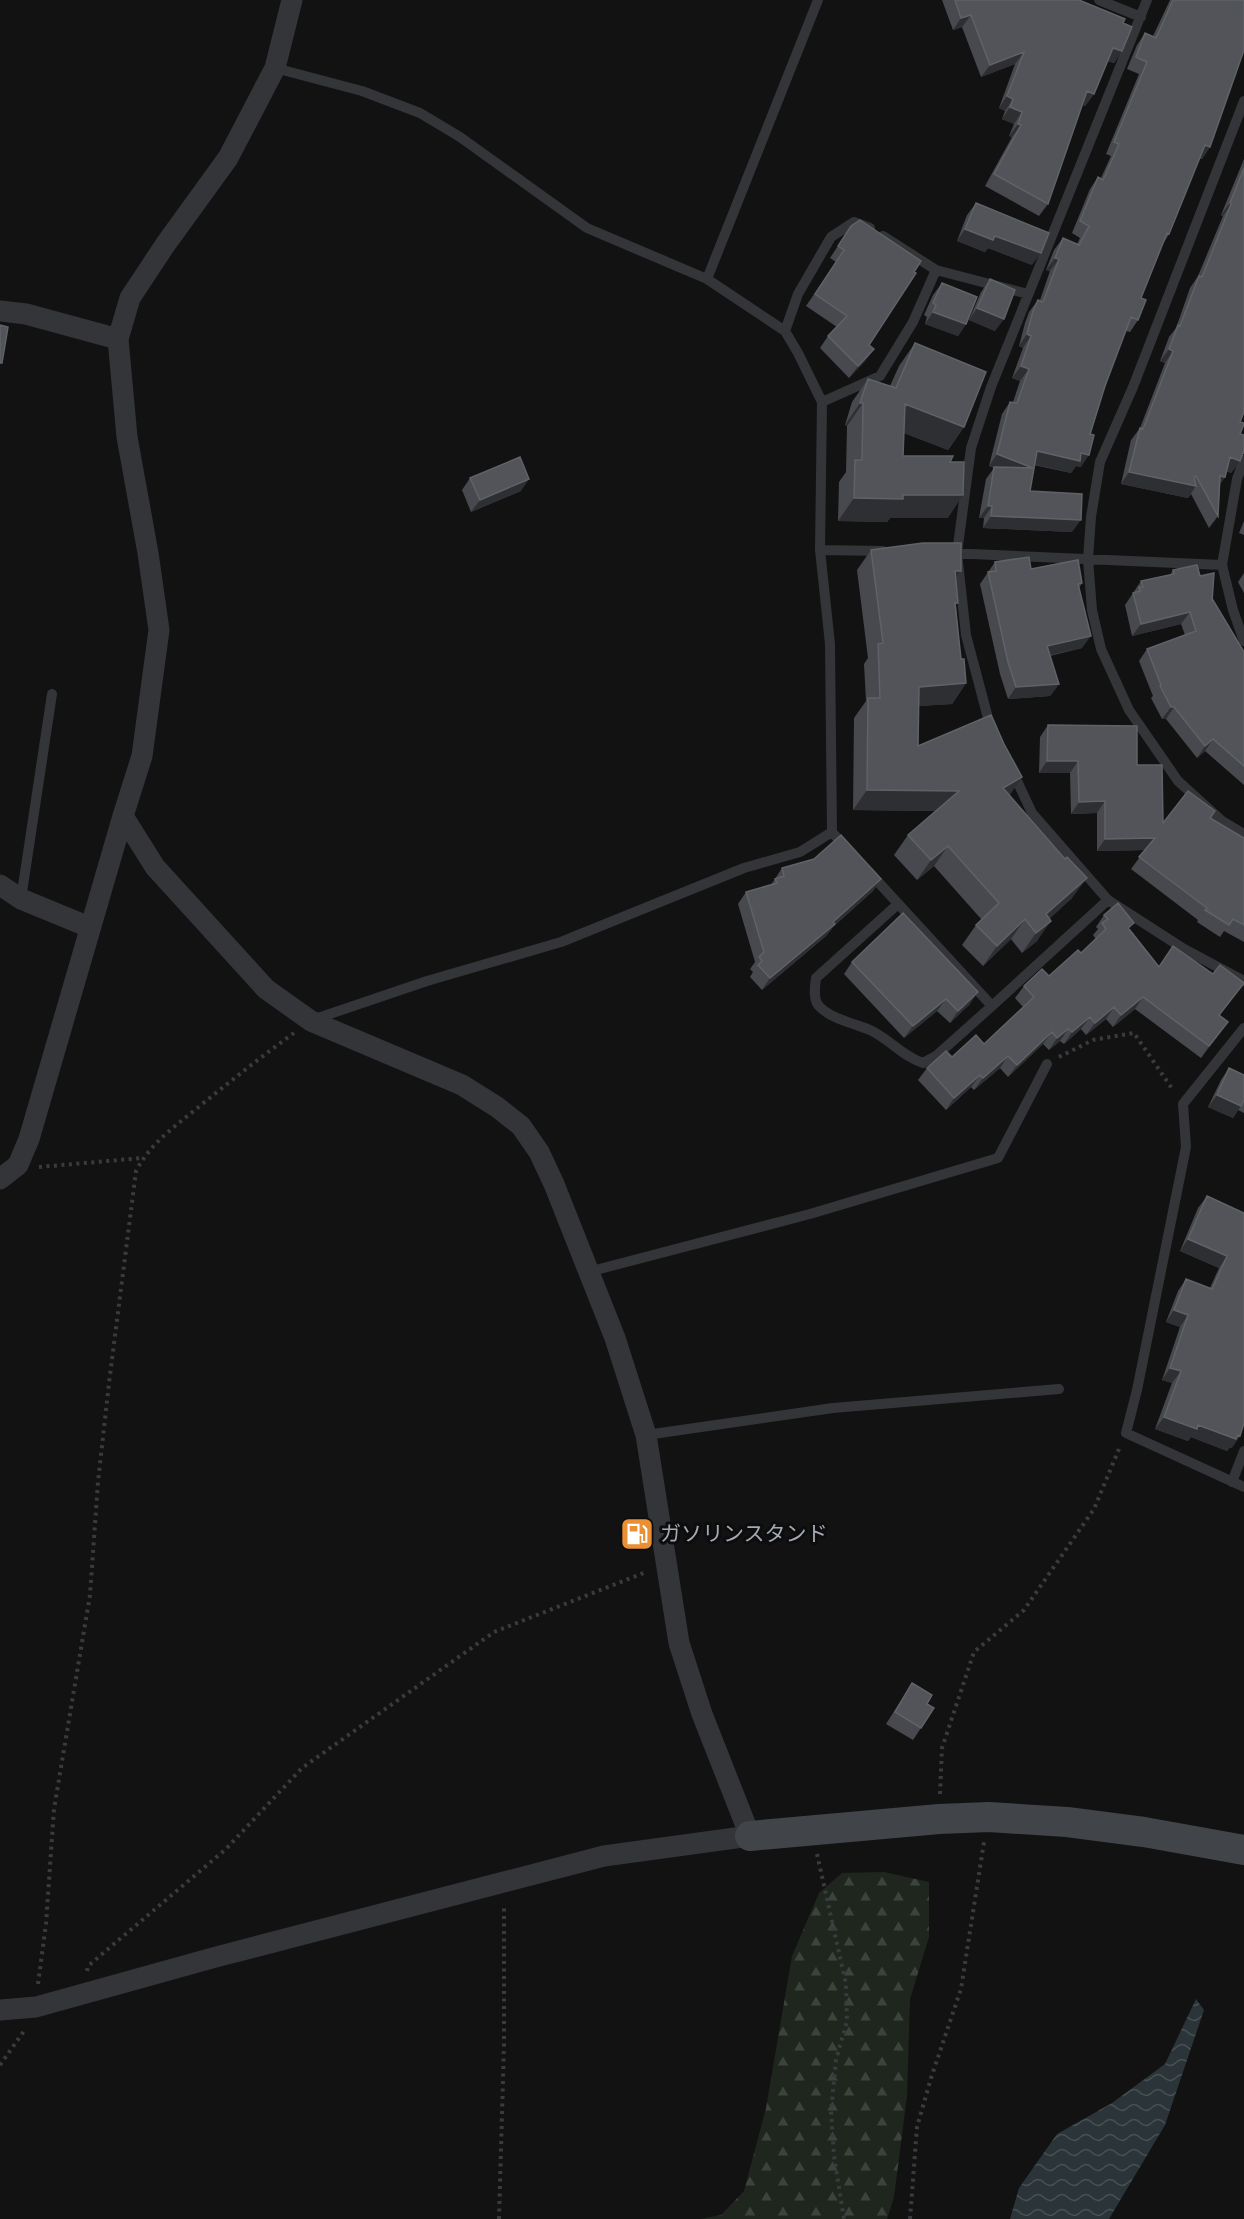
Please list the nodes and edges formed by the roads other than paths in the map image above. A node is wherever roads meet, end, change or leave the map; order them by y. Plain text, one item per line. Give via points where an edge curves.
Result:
1 (292, 0) edge
2 (818, 0) edge
3 (1099, 0) edge
4 (1147, 0) edge
5 (1140, 17) junction
6 (274, 68) junction
7 (1244, 101) edge
8 (936, 270) junction
9 (706, 279) junction
10 (1028, 294) junction
11 (0, 311) edge
12 (784, 331) junction
13 (118, 339) junction
14 (822, 402) junction
15 (1244, 460) edge
16 (820, 550) junction
17 (900, 552) edge
18 (934, 553) edge
19 (957, 553) junction
20 (1088, 559) junction
21 (1222, 565) junction
22 (1244, 641) edge
23 (52, 694) dead end
24 (998, 739) edge
25 (1007, 760) edge
26 (123, 816) junction
27 (832, 832) junction
28 (1244, 834) edge
29 (0, 885) edge
30 (21, 899) junction
31 (1108, 900) junction
32 (898, 904) junction
33 (89, 927) junction
34 (1244, 981) edge
35 (992, 1006) junction
36 (311, 1021) junction
37 (1244, 1028) edge
38 (1047, 1064) road end
39 (0, 1179) edge
40 (588, 1272) junction
41 (1059, 1389) dead end
42 (646, 1435) junction
43 (1244, 1451) edge
44 (1232, 1482) junction
45 (1244, 1487) edge
46 (750, 1836) junction
47 (1244, 1850) edge
48 (0, 2010) edge

1 - 6 street
2 - 9 lane
3 - 5 lane
4 - 5 lane
5 - 10 lane
6 - 9 lane via 362,91 420,113 587,228
6 - 13 street via 228,158 130,298
7 - 20 lane via 1100,462
8 - 10 lane
8 - 12 lane via 854,222 831,237 798,294
8 - 14 lane via 913,322 880,376
9 - 12 lane
10 - 19 lane via 971,448
11 - 13 street via 26,314
12 - 14 lane
13 - 26 street via 127,437 159,630 142,756
14 - 16 lane
15 - 21 lane via 1237,478
16 - 17 lane
16 - 27 lane via 830,645
18 - 19 lane
19 - 20 lane
19 - 24 lane via 966,636 988,718
20 - 21 lane
20 - 28 lane via 1092,610 1101,649 1129,710 1178,781 1222,821
21 - 22 lane
23 - 30 lane
25 - 31 lane via 1032,813
26 - 33 street
26 - 36 street via 155,867 266,989
27 - 32 lane
27 - 36 lane via 800,852 744,868 561,942 427,981
29 - 30 street
30 - 33 street
31 - 34 lane via 1184,949
31 - 35 lane
32 - 35 lane
32 - 35 lane via 816,978 816,1003 827,1013 873,1032 923,1063
33 - 39 street via 43,1095 18,1165
36 - 40 street via 462,1085 521,1126 549,1173
37 - 44 lane via 1182,1104 1186,1147 1126,1433
38 - 40 lane via 998,1158 810,1214
40 - 42 street via 615,1338
41 - 42 lane via 832,1408
42 - 46 street via 679,1643
43 - 44 lane
44 - 45 lane
46 - 47 street via 989,1817 1067,1822
46 - 48 street via 604,1856 36,2007

